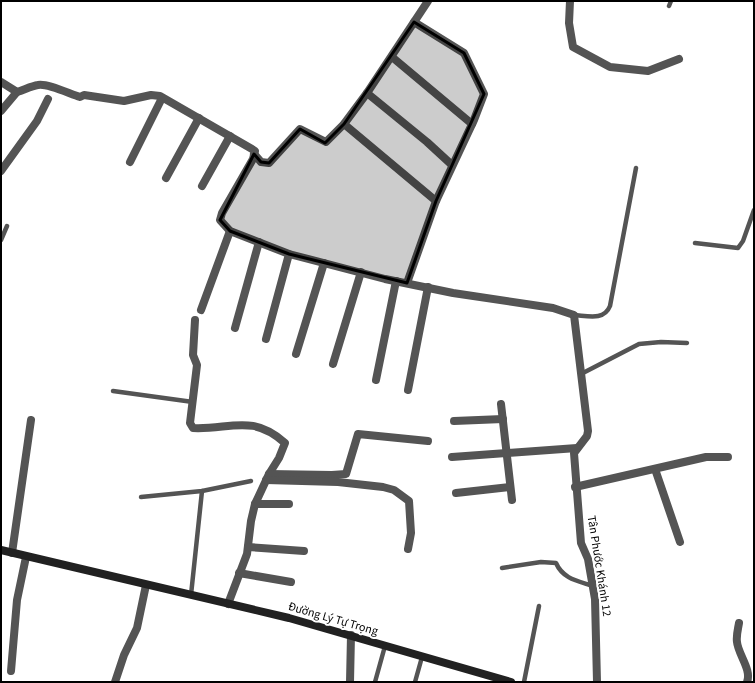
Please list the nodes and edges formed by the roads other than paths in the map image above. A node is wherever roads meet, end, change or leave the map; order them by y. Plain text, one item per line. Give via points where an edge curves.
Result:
1 (428, 1) edge
2 (570, 1) edge
3 (414, 22) junction
4 (392, 57) junction
5 (678, 59) dead end
6 (1, 82) edge
7 (17, 92) junction
8 (367, 93) junction
9 (162, 98) junction
10 (48, 99) dead end
11 (1, 111) edge
12 (198, 118) junction
13 (344, 124) junction
14 (472, 124) junction
15 (230, 136) junction
16 (254, 154) junction
17 (130, 162) dead end
18 (452, 165) junction
19 (636, 168) dead end
20 (1, 171) edge
21 (166, 178) dead end
22 (202, 186) dead end
23 (436, 201) junction
24 (754, 210) edge
25 (7, 226) dead end
26 (230, 231) junction
27 (1, 240) edge
28 (259, 242) junction
29 (694, 243) dead end
30 (289, 254) junction
31 (324, 263) junction
32 (361, 272) junction
33 (396, 281) junction
34 (407, 283) junction
35 (428, 287) junction
36 (201, 310) dead end
37 (574, 315) junction
38 (195, 320) dead end
39 (235, 328) dead end
40 (266, 339) dead end
41 (687, 343) dead end
42 (296, 354) dead end
43 (333, 364) dead end
44 (581, 374) junction
45 (376, 380) dead end
46 (408, 390) dead end
47 (113, 391) dead end
48 (193, 402) junction
49 (501, 404) dead end
50 (503, 419) junction
51 (31, 420) dead end
52 (454, 421) dead end
53 (428, 441) dead end
54 (577, 448) junction
55 (506, 452) junction
56 (452, 457) dead end
57 (728, 457) dead end
58 (655, 469) junction
59 (267, 477) junction
60 (251, 481) dead end
61 (510, 487) junction
62 (576, 487) junction
63 (202, 491) junction
64 (456, 493) dead end
65 (141, 497) dead end
66 (512, 500) dead end
67 (255, 504) junction
68 (289, 504) dead end
69 (680, 542) dead end
70 (248, 547) junction
71 (408, 549) dead end
72 (1, 550) edge
73 (304, 551) dead end
74 (12, 553) junction
75 (26, 557) junction
76 (502, 568) dead end
77 (239, 573) junction
78 (291, 582) dead end
79 (146, 585) junction
80 (593, 586) junction
81 (191, 595) junction
82 (228, 604) junction
83 (539, 606) dead end
84 (739, 622) dead end
85 (351, 635) junction
86 (385, 646) junction
87 (422, 657) junction
88 (11, 671) dead end
89 (506, 681) edge
90 (115, 682) edge
91 (350, 682) edge
92 (375, 682) edge
93 (415, 682) edge
94 (524, 682) edge
95 (597, 682) edge
96 (747, 682) edge

1 - 3 street
2 - 5 street via 569,23 573,47 610,67 648,72
3 - 4 street
3 - 14 street via 464,53 470,62 484,94
4 - 8 street
4 - 14 street
6 - 7 street
7 - 9 street via 38,85 80,97 84,95 124,101 151,94
7 - 11 street
8 - 13 street
8 - 18 street
9 - 12 street
9 - 17 street
10 - 20 street via 37,121
12 - 15 street
12 - 21 street
13 - 16 street via 326,142 300,129 269,163 261,162
13 - 23 street
14 - 18 street
15 - 16 street via 252,149
15 - 22 street
16 - 26 street via 222,213 220,220
18 - 23 street
19 - 37 lane via 610,306 602,316
23 - 34 street
24 - 29 lane via 738,248
25 - 27 lane
26 - 28 street
26 - 36 street
28 - 30 street
28 - 39 street
30 - 31 street
30 - 40 street
31 - 32 street
31 - 42 street
32 - 33 street
32 - 43 street
33 - 34 street
33 - 45 street
34 - 35 street
35 - 37 street via 553,308
35 - 46 street
37 - 44 street, Tân Phước Khánh 12
38 - 48 street via 193,355 197,365
41 - 44 lane via 639,344
44 - 54 street, Tân Phước Khánh 12 via 588,432
47 - 48 lane
48 - 59 street via 190,423 193,428 249,424 284,443 279,458
49 - 50 street
50 - 52 street
50 - 55 street
51 - 74 street
53 - 59 street via 358,434 346,474
54 - 55 street
54 - 62 street, Tân Phước Khánh 12 via 574,453
55 - 56 street
55 - 61 street
57 - 58 street via 706,457
58 - 62 street
58 - 69 street
59 - 67 street
59 - 71 street via 338,482 394,490 409,501 411,533
60 - 63 lane
61 - 64 street
61 - 66 street
62 - 80 street, Tân Phước Khánh 12 via 581,543 588,559
63 - 65 lane
63 - 81 lane
67 - 68 street
67 - 70 street
70 - 73 street
70 - 77 street
72 - 74 main road, Đường Lý Tự Trọng
74 - 75 main road, Đường Lý Tự Trọng
75 - 79 main road, Đường Lý Tự Trọng
75 - 88 street via 16,600
76 - 80 lane via 541,562 556,563 567,578
77 - 78 street
77 - 82 street
79 - 81 main road, Đường Lý Tự Trọng
79 - 90 street via 137,628
80 - 95 street, Tân Phước Khánh 12
81 - 82 main road, Đường Lý Tự Trọng
82 - 85 main road, Đường Lý Tự Trọng
83 - 94 lane
84 - 96 street via 737,642
85 - 86 main road, Đường Lý Tự Trọng
85 - 91 street
86 - 87 main road, Đường Lý Tự Trọng
86 - 92 lane
87 - 89 main road, Đường Lý Tự Trọng
87 - 93 lane

